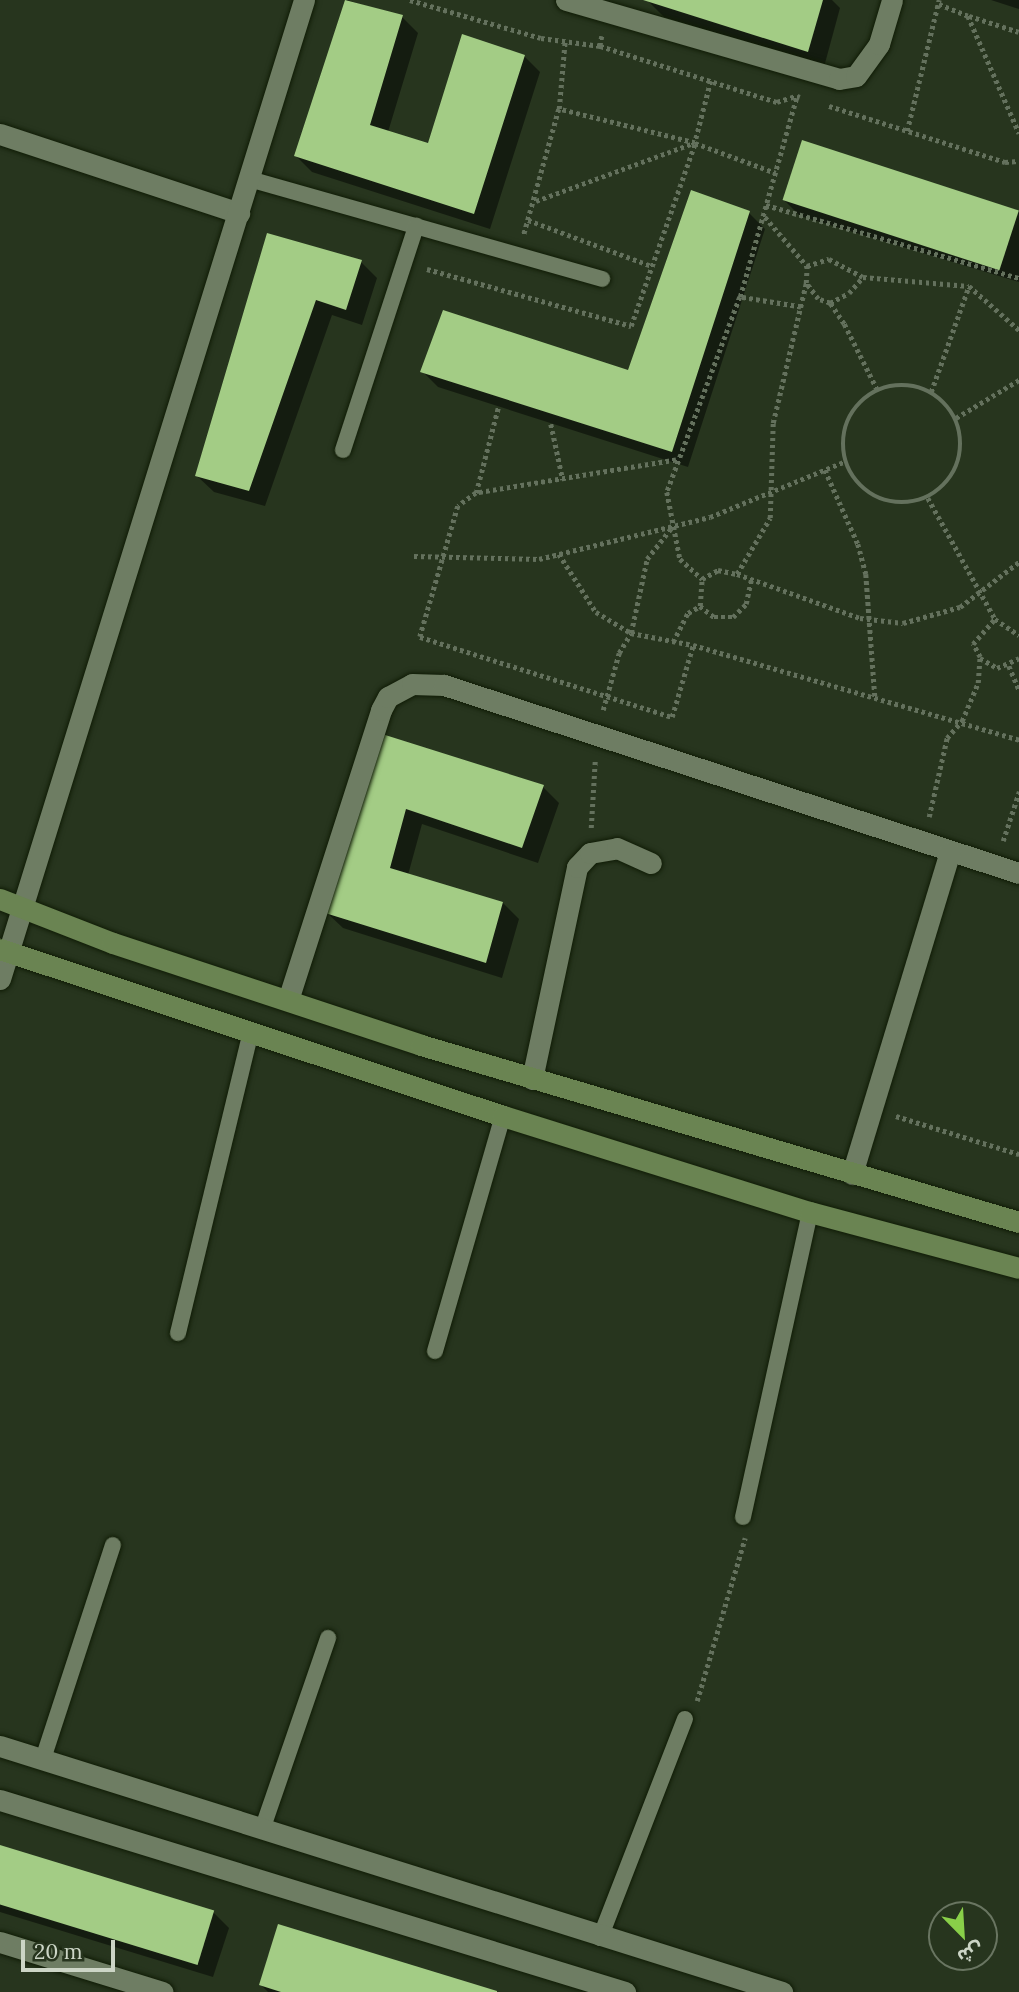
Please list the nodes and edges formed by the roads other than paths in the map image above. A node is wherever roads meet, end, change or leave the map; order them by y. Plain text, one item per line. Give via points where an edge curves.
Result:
1 (304, 0) edge
2 (566, 0) edge
3 (892, 0) edge
4 (606, 6) edge
5 (0, 134) edge
6 (249, 179) junction
7 (239, 213) junction
8 (416, 226) junction
9 (601, 279) dead end
10 (343, 450) dead end
11 (950, 852) junction
12 (651, 863) dead end
13 (1019, 873) edge
14 (0, 899) edge
15 (22, 905) junction
16 (4, 950) edge
17 (0, 979) edge
18 (288, 1000) junction
19 (250, 1035) junction
20 (532, 1079) junction
21 (503, 1116) junction
22 (852, 1174) junction
23 (810, 1212) junction
24 (1019, 1222) edge
25 (1019, 1268) edge
26 (178, 1334) dead end
27 (435, 1351) dead end
28 (743, 1517) road end
29 (113, 1545) dead end
30 (328, 1638) dead end
31 (685, 1719) road end
32 (0, 1746) edge
33 (43, 1759) junction
34 (0, 1800) edge
35 (263, 1827) junction
36 (600, 1938) junction
37 (0, 1942) edge
38 (163, 1992) edge
39 (625, 1992) edge
40 (782, 1992) edge

1 - 6 street
2 - 4 street
3 - 4 street via 879,44 856,76 839,79
5 - 7 street
6 - 7 street
6 - 8 lane
7 - 15 street
8 - 9 lane
8 - 10 lane
11 - 13 street
11 - 18 street via 444,685 400,687 381,710
11 - 22 street
12 - 20 street via 617,848 590,853 578,867
14 - 15 street
15 - 16 street
15 - 18 street via 113,943
16 - 17 street
16 - 19 street
18 - 20 street
19 - 21 street
19 - 26 lane
20 - 22 street
21 - 23 street
21 - 27 lane
22 - 24 street
23 - 25 street
23 - 28 lane
29 - 33 lane
30 - 35 lane
31 - 36 lane
32 - 33 street
33 - 35 street
34 - 39 street
35 - 36 street
36 - 40 street
37 - 38 street

